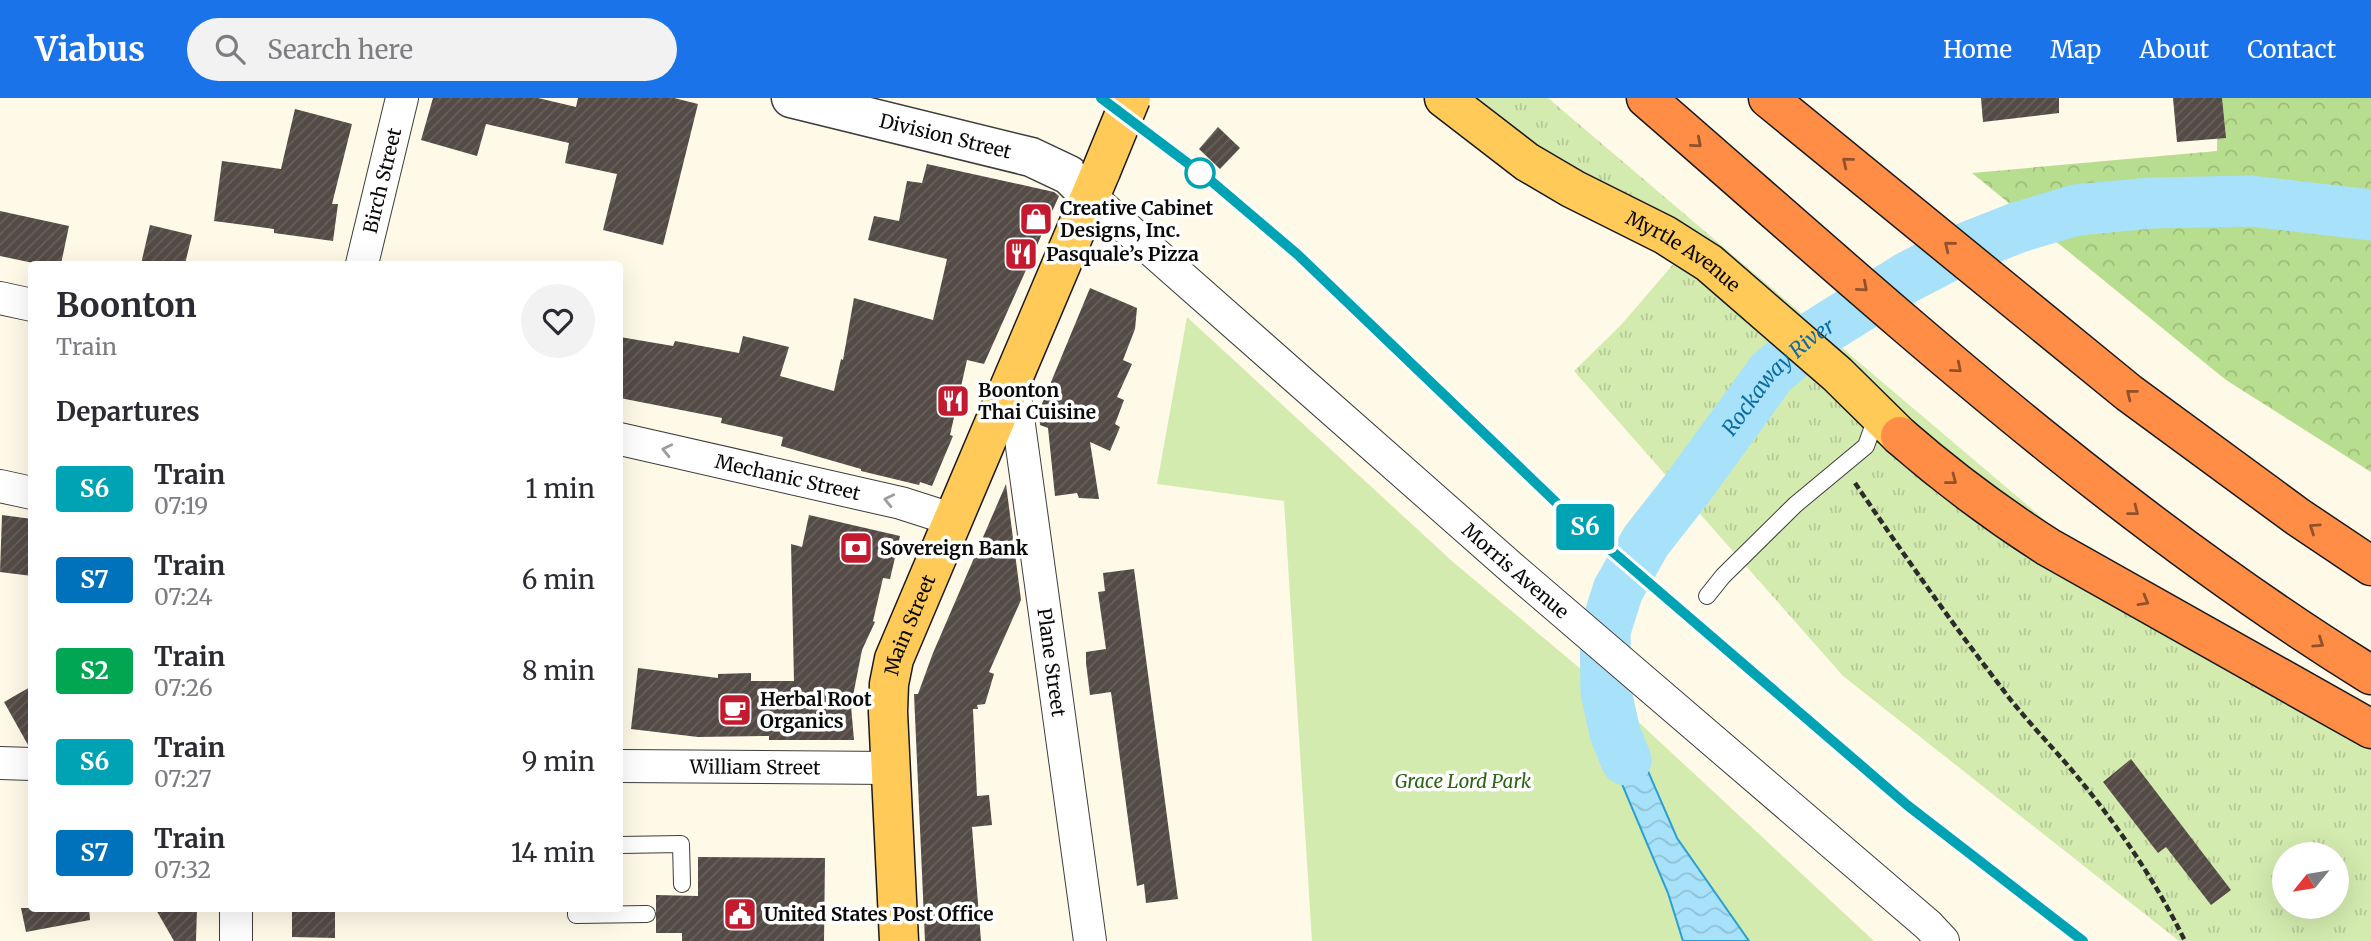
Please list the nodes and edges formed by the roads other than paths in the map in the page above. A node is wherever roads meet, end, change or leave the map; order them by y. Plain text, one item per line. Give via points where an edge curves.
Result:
1 (402, 98) edge
2 (792, 98) edge
3 (1131, 98) edge
4 (1444, 98) edge
5 (1646, 98) edge
6 (1768, 98) edge
7 (1096, 183) junction
8 (363, 261) edge
9 (0, 298) edge
10 (28, 304) edge
11 (1013, 381) junction
12 (1889, 424) junction
13 (623, 440) edge
14 (0, 486) edge
15 (28, 492) edge
16 (954, 520) junction
17 (2371, 566) edge
18 (1707, 596) dead end
19 (2371, 675) edge
20 (2371, 729) edge
21 (0, 763) edge
22 (28, 764) edge
23 (623, 766) edge
24 (891, 768) junction
25 (623, 845) edge
26 (682, 884) dead end
27 (236, 912) edge
28 (576, 912) edge
29 (647, 914) dead end
30 (236, 941) edge
31 (899, 941) edge
32 (1090, 941) edge
33 (1943, 941) edge

1 - 8 street, Birch Street
2 - 7 street, Division Street via 1031,157
3 - 7 main road, Main Street, bridge
4 - 12 main road, Myrtle Avenue via 1527,162 1709,263
5 -> 19 highway via 2075,466 2245,594
17 -> 6 highway via 2129,393
7 - 11 main road, Main Street
7 - 33 street, Morris Avenue via 1513,569
9 - 10 street
11 - 16 main road, Main Street
11 - 32 street, Plane Street
12 - 18 lane via 1795,505
12 -> 20 highway via 1947,477 2048,547
16 -> 13 street, Mechanic Street via 901,503
14 - 15 street
16 - 24 main road, Main Street via 894,659 888,712
21 - 22 street
23 - 24 street, William Street
24 - 31 main road, Main Street
25 - 26 lane via 681,844
27 - 30 street
28 - 29 lane

